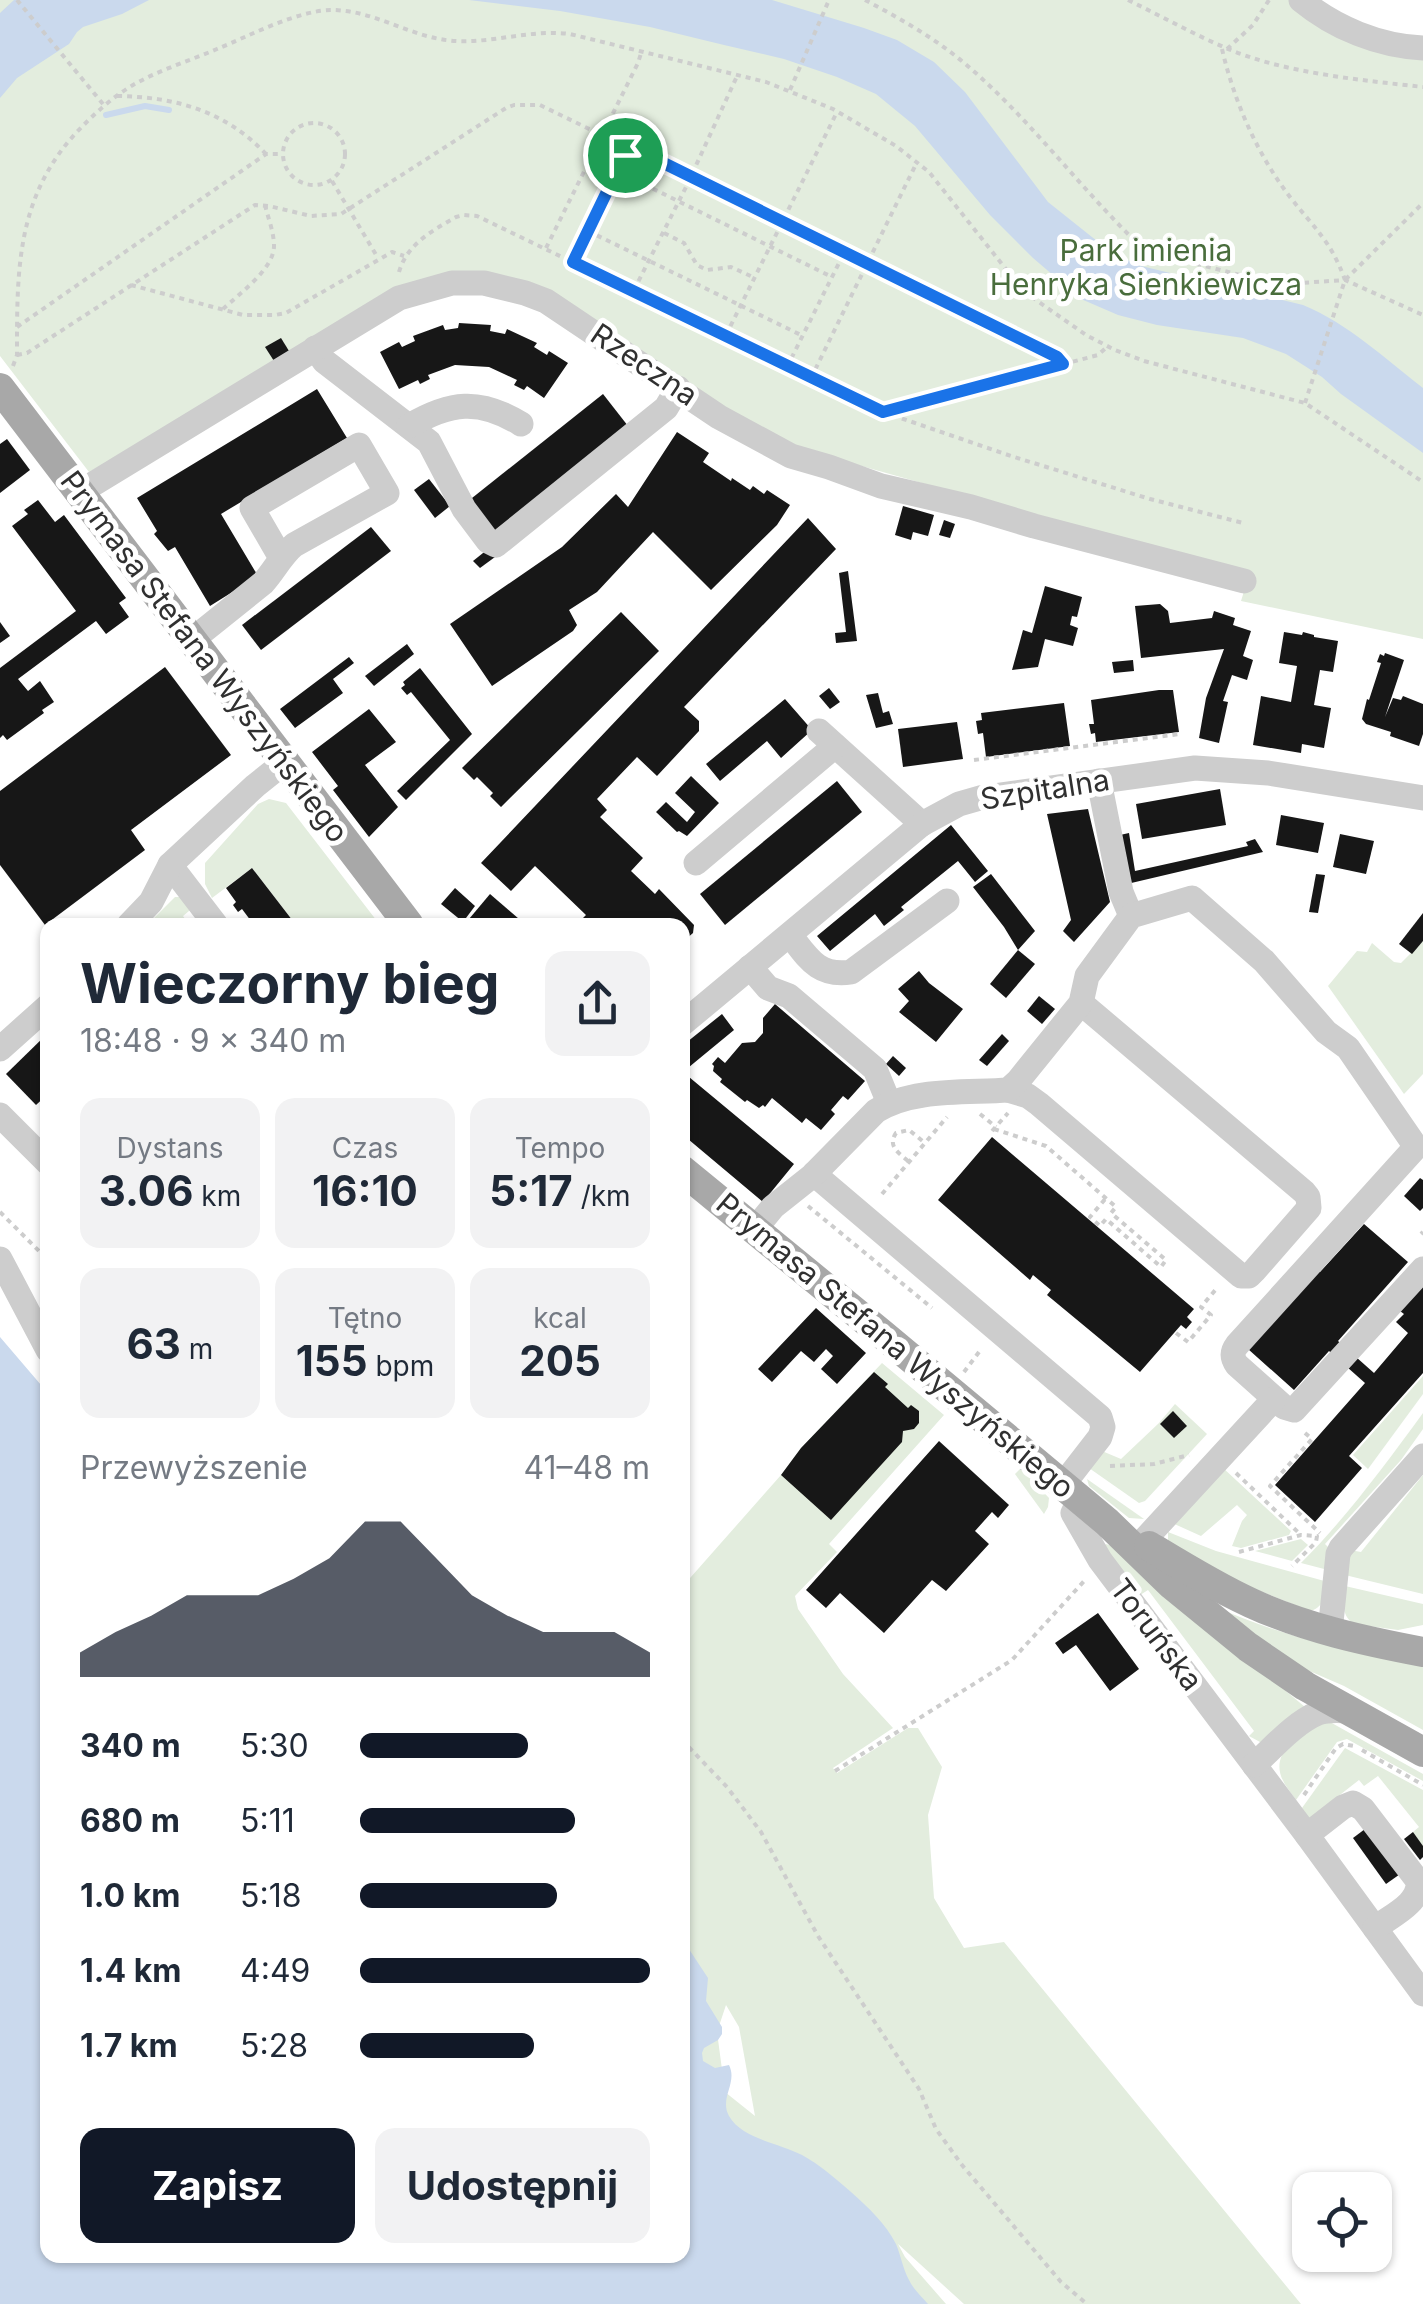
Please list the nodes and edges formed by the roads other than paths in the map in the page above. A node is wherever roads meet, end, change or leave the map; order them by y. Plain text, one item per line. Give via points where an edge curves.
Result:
1 (1301, 0) edge
2 (1423, 48) edge
3 (315, 348) junction
4 (678, 388) junction
5 (7, 399) edge
6 (521, 424) dead end
7 (410, 426) junction
8 (80, 492) junction
9 (281, 558) junction
10 (1244, 581) dead end
11 (192, 640) junction
12 (285, 762) junction
13 (1099, 781) junction
14 (1423, 798) edge
15 (922, 824) junction
16 (696, 863) dead end
17 (170, 864) junction
18 (947, 901) dead end
19 (1130, 916) junction
20 (136, 918) edge
21 (211, 918) edge
22 (403, 918) edge
23 (790, 935) junction
24 (750, 968) junction
25 (1081, 1002) junction
26 (40, 1013) edge
27 (690, 1017) edge
28 (0, 1049) edge
29 (1008, 1090) junction
30 (888, 1102) junction
31 (0, 1115) edge
32 (1419, 1152) edge
33 (40, 1156) edge
34 (814, 1174) junction
35 (690, 1176) edge
36 (755, 1229) junction
37 (0, 1258) edge
38 (1423, 1269) edge
39 (0, 1300) edge
40 (40, 1337) edge
41 (40, 1344) edge
42 (1281, 1404) junction
43 (1423, 1456) edge
44 (1071, 1493) junction
45 (1139, 1546) junction
46 (1330, 1632) junction
47 (1414, 1646) edge
48 (1351, 1711) junction
49 (1423, 1752) edge
50 (1254, 1765) junction
51 (1308, 1835) junction
52 (1375, 1928) junction
53 (1415, 1966) edge
54 (1423, 1994) edge

1 - 2 street via 1346,28
3 - 4 street, Rzeczna via 399,298 452,282 484,283 546,301
3 - 7 street
3 - 8 street, Rzeczna
4 - 7 street via 666,408 496,545 464,509 434,446
4 - 10 street, Rzeczna via 791,456
5 - 8 main road, Prymasa Stefana Wyszyńskiego
6 - 7 street via 469,406 432,413
8 - 11 main road, Prymasa Stefana Wyszyńskiego
9 - 9 street via 387,493 359,445 252,508
9 - 11 street via 262,583
11 - 12 main road, Prymasa Stefana Wyszyńskiego
12 - 17 street
12 - 22 main road, Prymasa Stefana Wyszyńskiego
13 - 14 street, Szpitalna via 1225,769
13 - 15 street, Szpitalna via 980,798
13 - 19 street
15 - 16 street via 827,738
15 - 23 street, Szpitalna
17 - 20 street via 152,902
17 - 21 street
18 - 23 street via 842,974 815,966
19 - 25 street via 1087,976
19 - 32 street via 1192,898 1348,1048
23 - 24 street, Szpitalna
24 - 27 street, Szpitalna
24 - 30 street via 875,1069
25 - 29 street
25 - 29 street via 1308,1197 1308,1208 1245,1277 1039,1104
26 - 28 street
29 - 30 street
30 - 34 street
31 - 33 street
32 - 42 street via 1233,1350 1237,1366
34 - 36 street
34 - 44 street via 1100,1418 1102,1432
35 - 36 main road, Prymasa Stefana Wyszyńskiego
36 - 44 main road, Prymasa Stefana Wyszyńskiego
37 - 40 street
38 - 42 street via 1299,1407
39 - 41 street
42 - 45 street via 1208,1454
43 - 46 street via 1341,1548
44 - 45 main road, Prymasa Stefana Wyszyńskiego
44 - 50 street, Toruńska via 1072,1513 1100,1560
45 - 46 main road, Prymasa Stefana Wyszyńskiego via 1251,1603
45 - 48 main road, Prymasa Stefana Wyszyńskiego via 1172,1585 1248,1647
46 - 47 main road, Prymasa Stefana Wyszyńskiego
48 - 49 main road, Prymasa Stefana Wyszyńskiego
48 - 50 street via 1316,1714
50 - 51 street, Toruńska
51 - 52 street, Toruńska
51 - 52 street via 1353,1803 1418,1880 1417,1895
52 - 53 street, Toruńska
53 - 54 street, Toruńska

